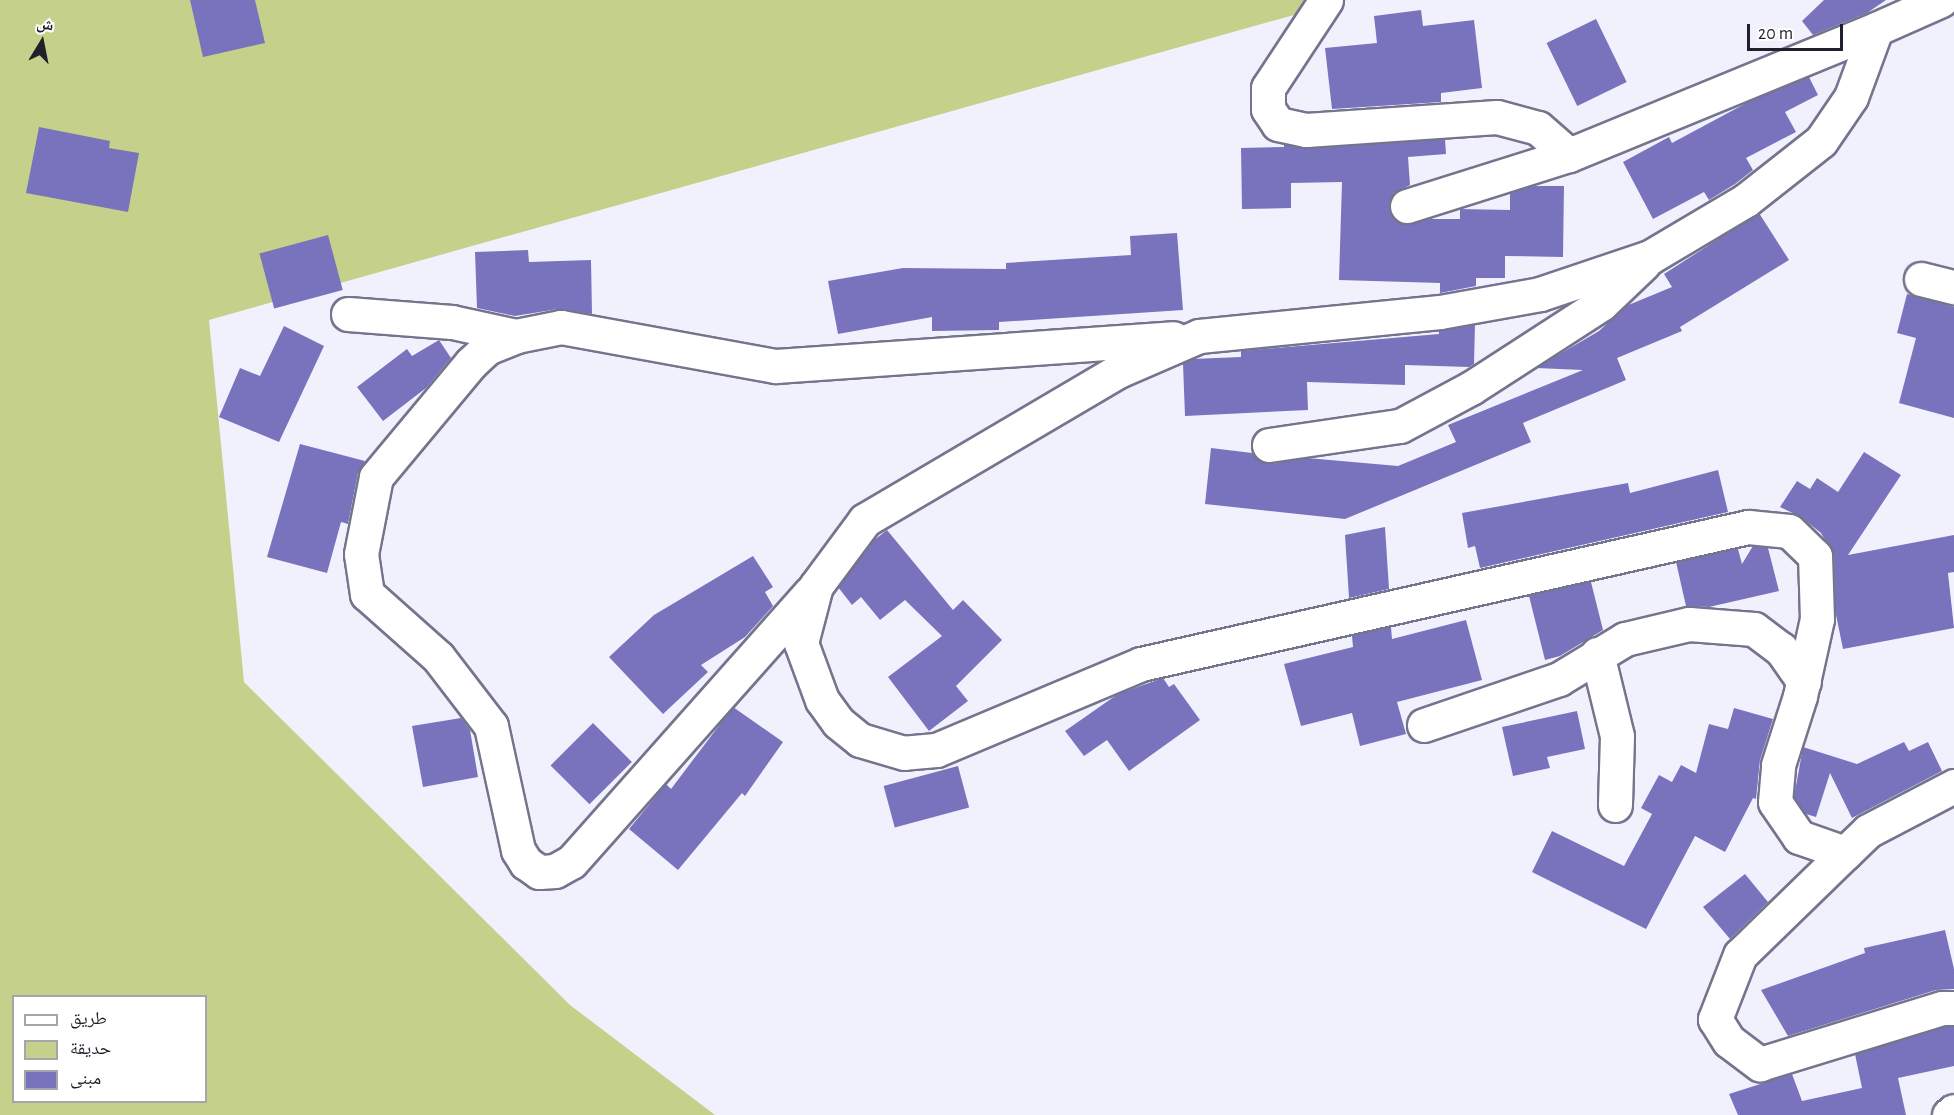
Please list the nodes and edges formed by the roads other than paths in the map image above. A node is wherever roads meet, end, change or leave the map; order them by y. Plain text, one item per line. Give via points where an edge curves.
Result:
1 (1326, 0) edge
2 (1941, 0) edge
3 (1876, 28) junction
4 (1569, 155) junction
5 (1407, 206) dead end
6 (1650, 257) junction
7 (1921, 279) dead end
8 (1954, 287) edge
9 (348, 314) dead end
10 (516, 336) junction
11 (1199, 336) junction
12 (1269, 445) dead end
13 (816, 586) junction
14 (1597, 654) junction
15 (1804, 682) junction
16 (1424, 725) dead end
17 (1954, 786) edge
18 (1615, 805) dead end
19 (1845, 853) junction
20 (1954, 1008) edge
21 (1954, 1111) edge
22 (1949, 1115) edge

1 - 4 street via 1268,88 1268,109 1278,124 1306,130 1497,117 1538,128
2 - 3 street
3 - 4 street
3 - 6 street via 1851,97 1821,141 1746,200
4 - 5 street
6 - 11 street via 1540,294 1440,312
6 - 12 street via 1601,304 1471,388 1400,426
7 - 8 street
9 - 10 street via 452,322
10 - 11 street via 561,327 776,366
10 - 13 street via 488,348 471,363 376,477 361,554 367,594 438,657 491,726 518,850 526,863 538,872 555,871 571,862
11 - 13 street via 1118,371 865,520
13 - 15 street via 801,643 822,700 838,722 860,740 904,753 936,750 1141,664 1748,527 1789,531 1815,556 1817,619
14 - 15 street via 1625,639 1689,624 1754,629 1781,649
14 - 16 street via 1559,679
14 - 18 street via 1617,736
15 - 19 street via 1778,765 1775,802 1799,837
17 - 19 street via 1868,831
19 - 20 street via 1740,956 1715,1019 1729,1041 1760,1064 1942,1008
21 - 22 street

